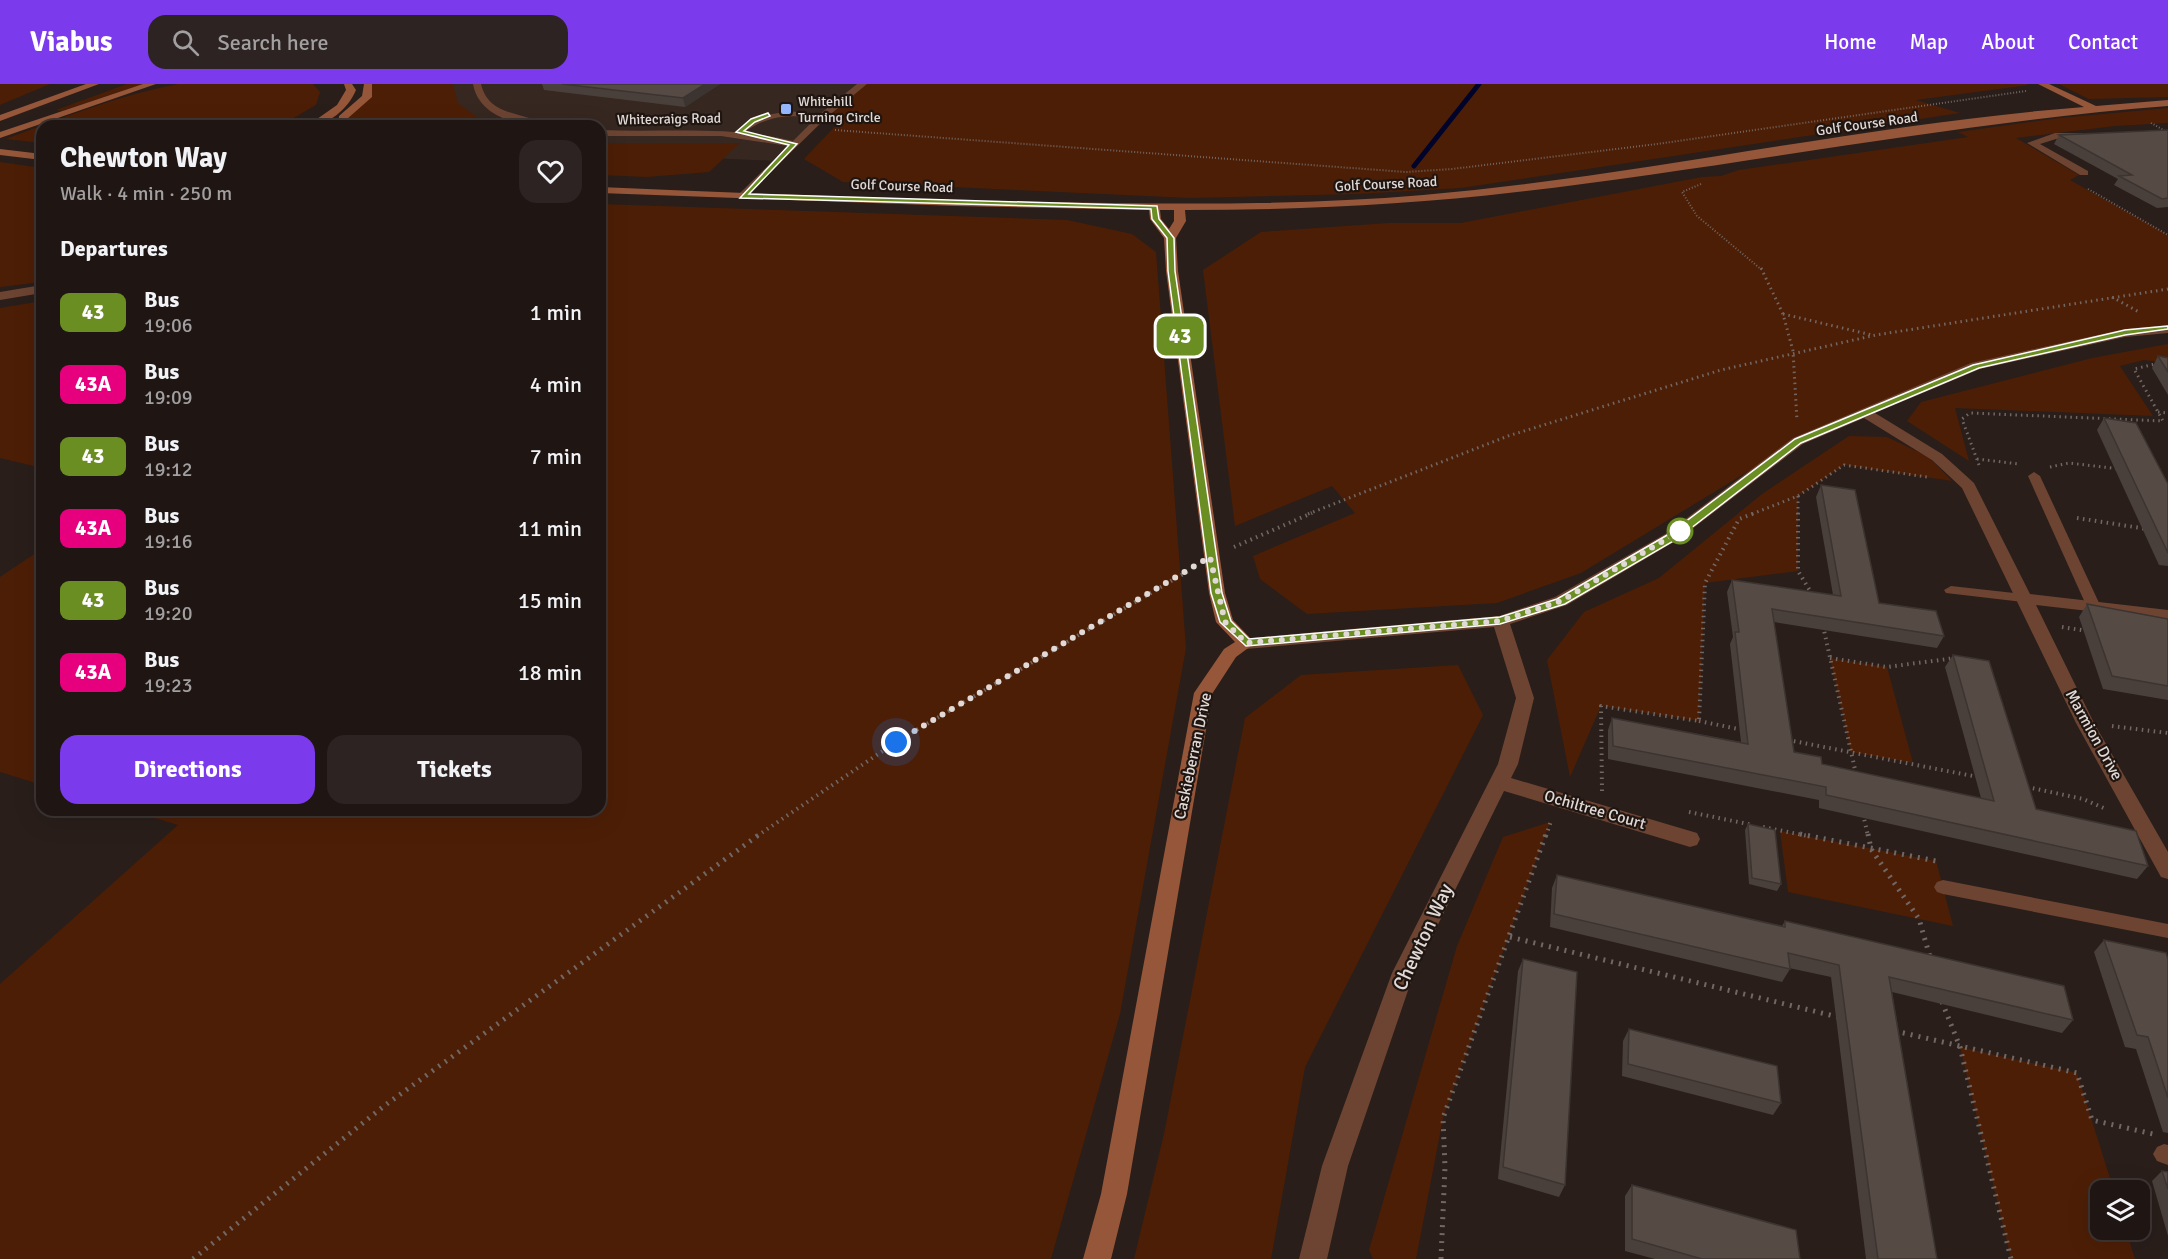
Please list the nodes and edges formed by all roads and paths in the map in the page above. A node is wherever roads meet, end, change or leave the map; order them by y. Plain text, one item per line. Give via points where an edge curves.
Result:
1 (71, 84) edge
2 (95, 84) edge
3 (121, 84) edge
4 (152, 84) edge
5 (348, 84) edge
6 (368, 84) edge
7 (477, 84) edge
8 (863, 84) edge
9 (2042, 84) edge
10 (2168, 103) edge
11 (2095, 108) junction
12 (0, 111) edge
13 (823, 116) junction
14 (0, 118) edge
15 (45, 120) edge
16 (321, 120) edge
17 (344, 120) edge
18 (524, 120) edge
19 (36, 123) edge
20 (0, 128) edge
21 (810, 129) junction
22 (739, 132) junction
23 (606, 133) edge
24 (2099, 134) edge
25 (0, 135) edge
26 (793, 144) junction
27 (1657, 144) dead end
28 (0, 152) edge
29 (36, 156) edge
30 (2084, 173) joint
31 (1702, 184) dead end
32 (606, 190) edge
33 (743, 196) junction
34 (1154, 207) junction
35 (1179, 207) junction
36 (2168, 235) edge
37 (1170, 238) junction
38 (2168, 289) edge
39 (36, 290) edge
40 (0, 296) edge
41 (1783, 314) junction
42 (2168, 329) edge
43 (1876, 336) junction
44 (1793, 351) junction
45 (2168, 361) edge
46 (1863, 412) junction
47 (2158, 412) junction
48 (2168, 413) edge
49 (1798, 441) junction
50 (1977, 459) junction
51 (2024, 464) dead end
52 (2048, 467) dead end
53 (1981, 470) dead end
54 (2124, 470) edge
55 (2034, 476) dead end
56 (1969, 486) junction
57 (1798, 496) junction
58 (2051, 514) junction
59 (2156, 531) edge
60 (1210, 557) junction
61 (1951, 590) dead end
62 (1814, 598) edge
63 (2022, 598) junction
64 (2093, 605) junction
65 (2168, 615) edge
66 (1500, 621) junction
67 (1822, 622) edge
68 (2035, 622) junction
69 (2090, 632) edge
70 (1246, 643) junction
71 (1959, 657) edge
72 (1830, 658) junction
73 (1699, 721) junction
74 (2085, 723) junction
75 (1746, 731) edge
76 (2168, 733) edge
77 (1781, 738) edge
78 (1851, 752) junction
79 (1981, 778) edge
80 (1499, 782) junction
81 (2015, 785) edge
82 (1859, 786) edge
83 (1862, 807) edge
84 (1680, 810) dead end
85 (1602, 813) junction
86 (1560, 820) dead end
87 (2147, 828) junction
88 (1690, 839) dead end
89 (1871, 849) junction
90 (2168, 871) edge
91 (1943, 887) joint
92 (2168, 931) edge
93 (1510, 937) junction
94 (1931, 960) edge
95 (1940, 993) edge
96 (1844, 1019) edge
97 (1891, 1030) edge
98 (1960, 1047) junction
99 (2166, 1154) edge
100 (193, 1259) edge
101 (1097, 1259) edge
102 (1313, 1259) edge
103 (1441, 1259) edge
104 (2011, 1259) edge

1 - 12 street
2 - 14 street
3 - 20 street
4 - 15 street
5 - 16 street via 350,96
6 - 17 street via 367,98
7 - 18 street via 480,97 489,106
8 - 13 street
9 - 11 street
10 - 11 street, Golf Course Road
11 - 35 street, Golf Course Road via 1579,183 1421,199
13 - 21 street
13 - 22 lane, Whitecraigs Road via 768,115 753,120
19 - 25 street
21 - 26 street
21 - 27 path via 1406,172
22 - 23 street, Whitecraigs Road
22 - 26 street, Whitecraigs Road
24 - 30 street via 2055,136 2032,143
26 - 33 street
28 - 29 street
30 - 36 path via 2069,179
31 - 41 path via 1682,192 1697,216 1761,268
32 - 33 street, Golf Course Road
33 - 34 street, Golf Course Road
34 - 35 street, Golf Course Road
34 - 37 street via 1156,219
35 - 37 street via 1180,221
37 - 60 street
38 - 43 path via 2098,297
39 - 40 street
41 - 43 path
41 - 44 path
42 - 46 street via 2125,333 1976,366
43 - 44 path
44 - 49 path
44 - 60 path via 1634,395 1449,458
45 - 47 path via 2134,369
46 - 49 street
46 - 56 street, Marmion Drive via 1937,457
47 - 48 path
47 - 50 path via 2163,421 1970,413 1962,418
49 - 66 street via 1673,536 1561,601
50 - 51 path
50 - 53 path
52 - 54 path via 2069,463
55 - 58 lane
56 - 57 path via 1844,465
56 - 63 street, Marmion Drive
57 - 62 path via 1798,571
57 - 73 path via 1739,519 1705,583
58 - 59 path
58 - 64 lane
60 - 70 street via 1225,622
60 - 100 path via 896,742 726,858 384,1106
61 - 63 lane
63 - 64 street
63 - 68 street, Marmion Drive
64 - 65 street
66 - 70 street
66 - 80 street, Chewton Way via 1525,698 1508,764
67 - 72 path
68 - 69 path
68 - 74 street, Marmion Drive
70 - 101 street, Caskieberran Drive via 1230,653 1203,693 1114,1194
71 - 72 path via 1887,667
72 - 78 path
73 - 75 path
73 - 85 path via 1601,706
74 - 76 path
74 - 87 street, Marmion Drive
77 - 78 path
78 - 79 path
78 - 82 path
80 - 85 street, Ochiltree Court
80 - 102 street, Chewton Way via 1403,974 1335,1166
81 - 87 path via 2084,799
83 - 89 path
84 - 89 path
85 - 88 street, Ochiltree Court
86 - 93 path via 1550,822
87 - 90 street, Marmion Drive
89 - 91 path via 1936,861
89 - 94 path via 1919,919
91 - 92 lane
93 - 96 path
93 - 103 path via 1443,1118
95 - 98 path
97 - 98 path
98 - 99 path via 2078,1073 2092,1120 2156,1135
98 - 104 path

